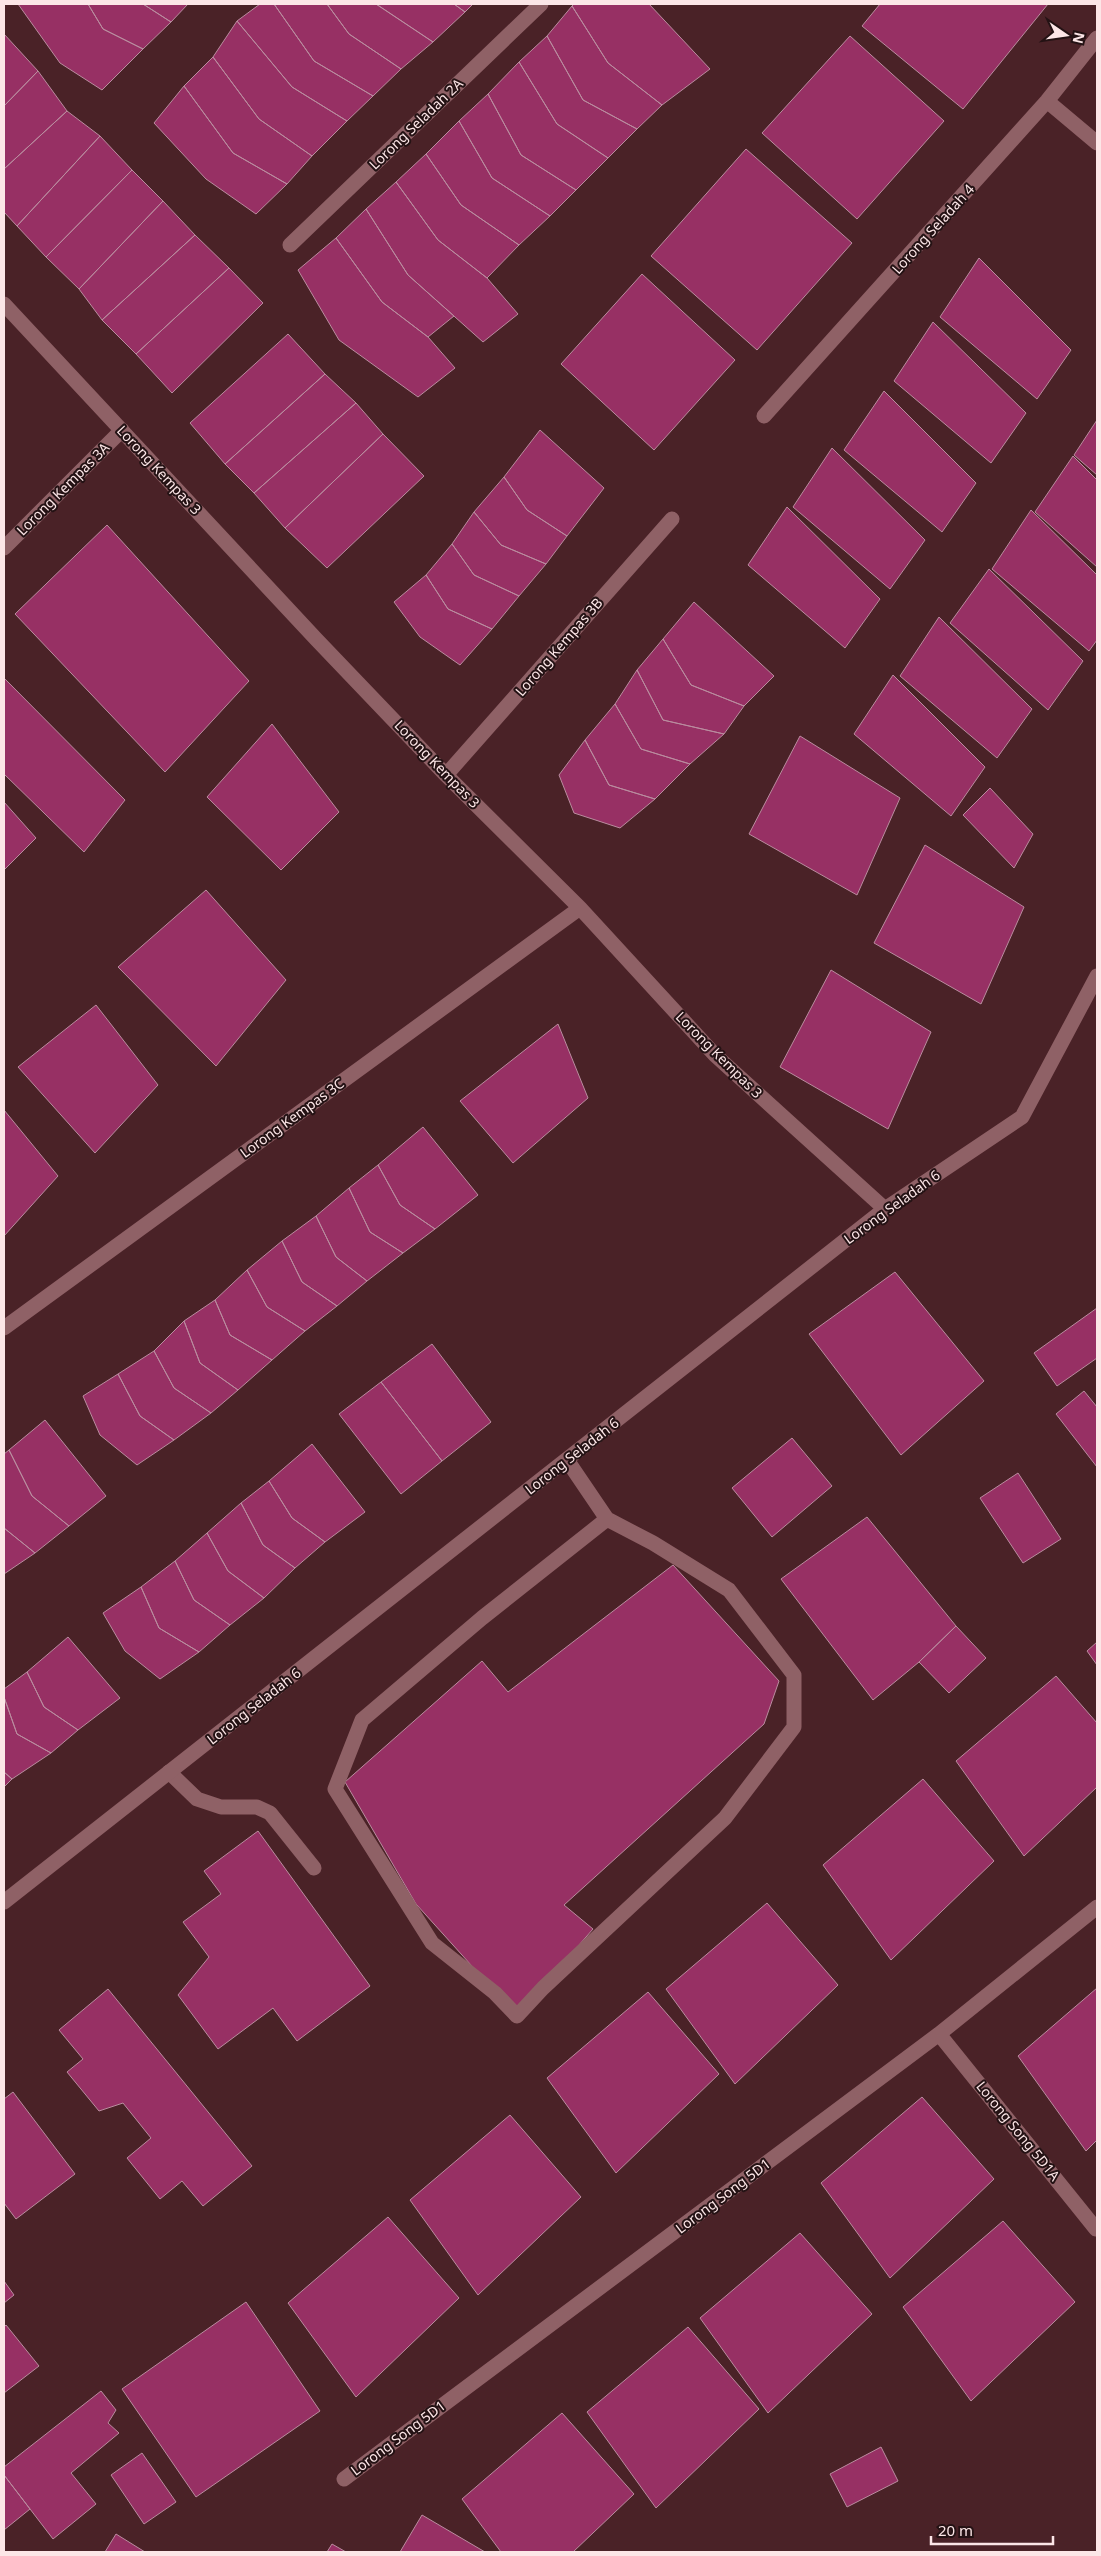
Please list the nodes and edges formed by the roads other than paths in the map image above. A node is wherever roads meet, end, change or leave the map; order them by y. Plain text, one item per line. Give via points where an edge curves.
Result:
1 (541, 4) edge
2 (1097, 38) edge
3 (1047, 102) junction
4 (1097, 143) edge
5 (290, 245) dead end
6 (4, 304) edge
7 (764, 416) dead end
8 (122, 430) junction
9 (672, 519) dead end
10 (4, 548) edge
11 (446, 775) junction
12 (580, 908) junction
13 (1097, 976) edge
14 (885, 1209) junction
15 (4, 1328) edge
16 (567, 1460) junction
17 (607, 1519) junction
18 (169, 1772) junction
19 (314, 1868) dead end
20 (4, 1902) edge
21 (1097, 1907) edge
22 (939, 2034) junction
23 (1096, 2229) edge
24 (344, 2479) dead end

1 - 5 street, Lorong Seladah 2A
2 - 3 street, Lorong Seladah 4
3 - 4 street
3 - 7 street, Lorong Seladah 4
6 - 8 street, Lorong Kempas 3
8 - 10 street, Lorong Kempas 3A
8 - 11 street, Lorong Kempas 3
9 - 11 street, Lorong Kempas 3B
11 - 12 street, Lorong Kempas 3
12 - 14 street, Lorong Kempas 3 via 715,1055
12 - 15 street, Lorong Kempas 3C
13 - 14 street, Lorong Seladah 6 via 1022,1117
14 - 16 street, Lorong Seladah 6
16 - 17 street
16 - 18 street, Lorong Seladah 6
17 - 17 street via 729,1590 794,1675 794,1727 725,1818 517,2016 495,1993 432,1942 335,1789 362,1720 482,1618
18 - 19 street via 197,1799 221,1807 257,1806 270,1813
18 - 20 street, Lorong Seladah 6
21 - 22 street, Lorong Song 5D1
22 - 23 street, Lorong Song 5D1A
22 - 24 street, Lorong Song 5D1

